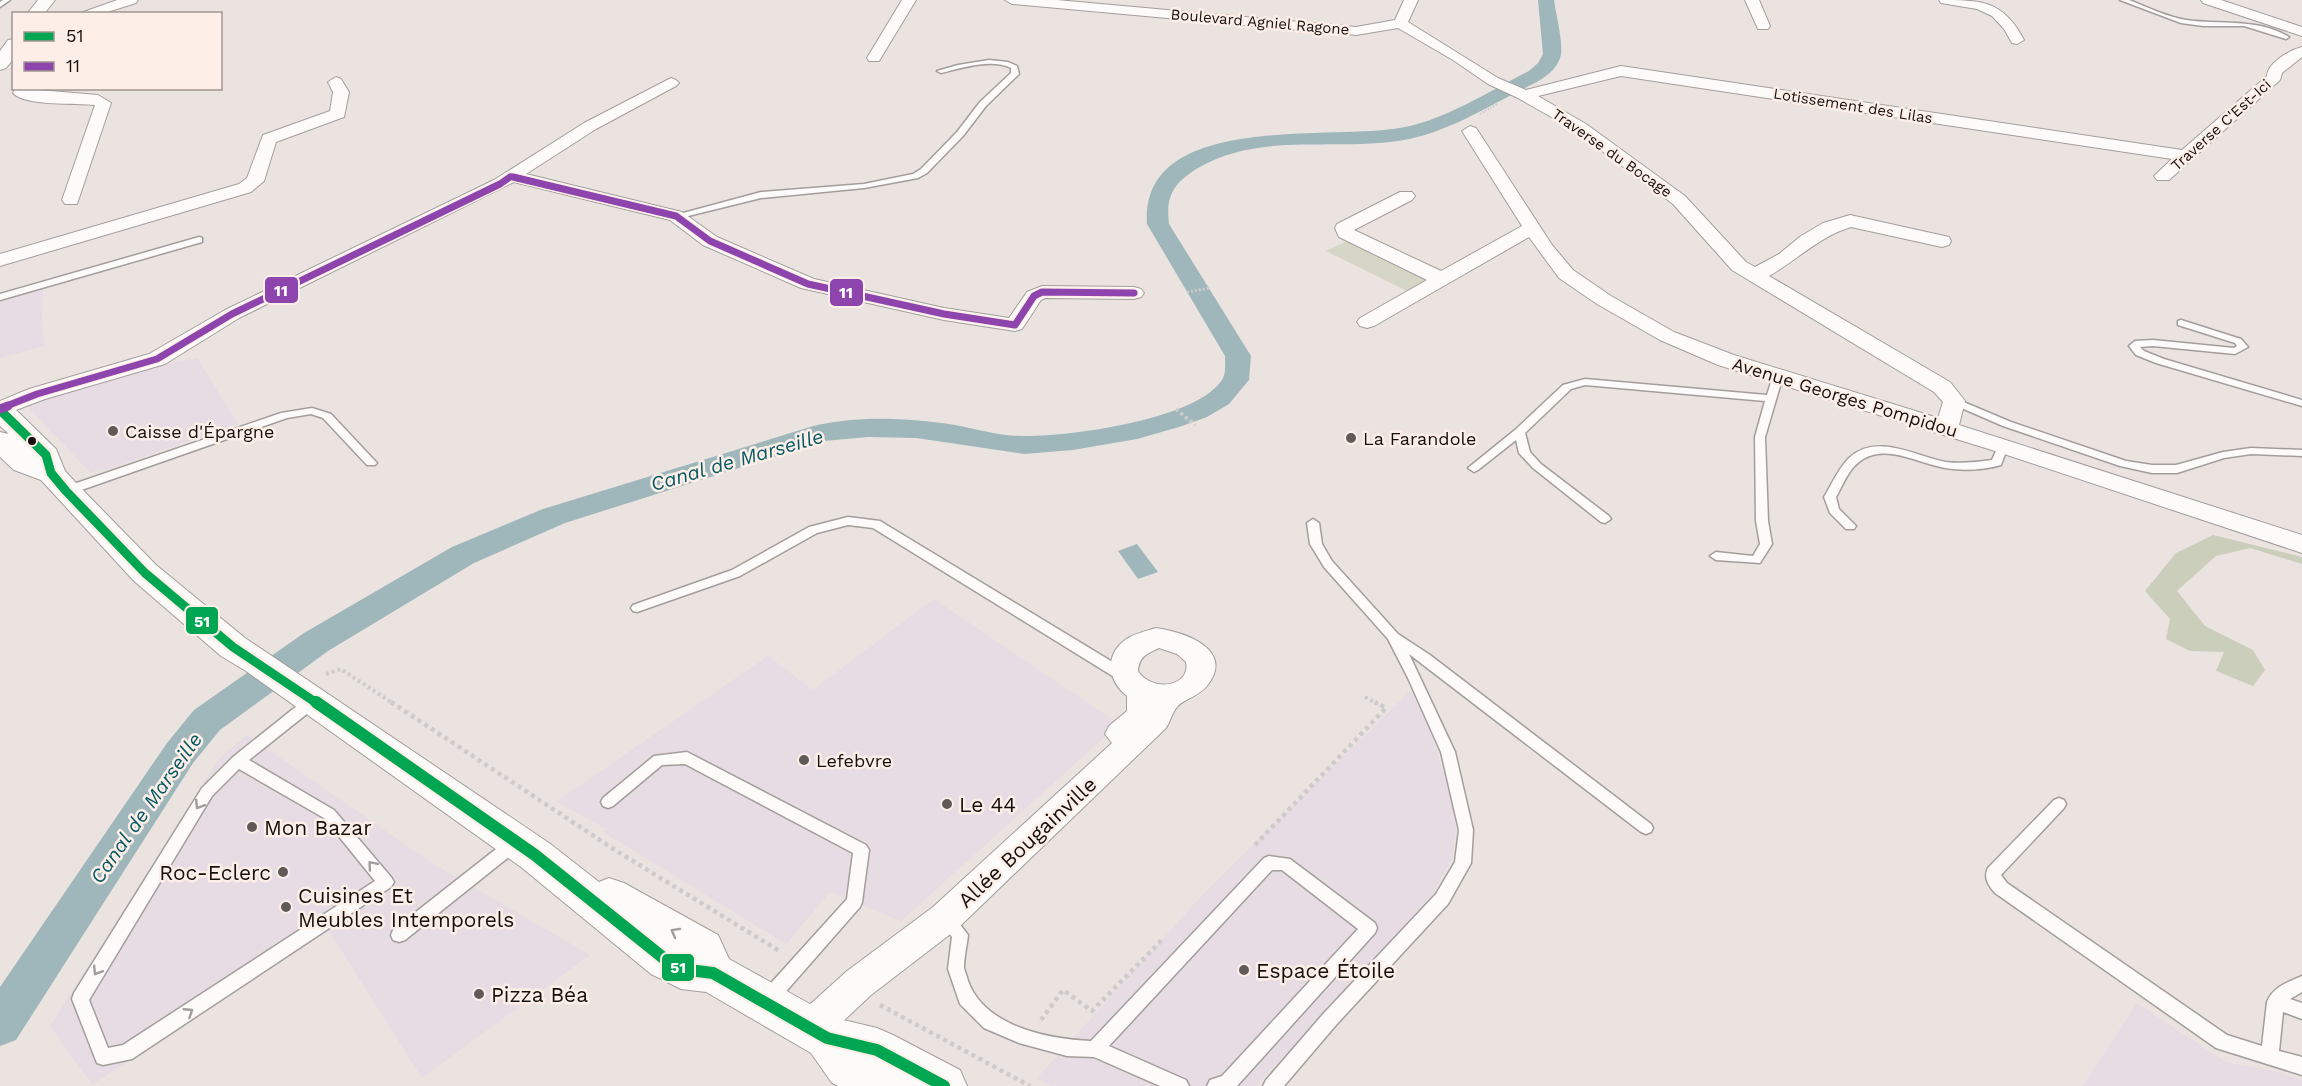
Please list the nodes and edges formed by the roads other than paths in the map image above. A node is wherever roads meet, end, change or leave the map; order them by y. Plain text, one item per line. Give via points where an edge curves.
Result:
1 (7, 0) edge
2 (47, 0) edge
3 (131, 0) edge
4 (909, 0) edge
5 (1012, 0) edge
6 (1411, 0) edge
7 (1752, 0) edge
8 (1946, 0) edge
9 (2123, 0) edge
10 (2208, 0) edge
11 (0, 5) edge
12 (37, 12) edge
13 (92, 12) edge
14 (1400, 23) junction
15 (1763, 26) dead end
16 (2302, 32) edge
17 (2286, 37) dead end
18 (2017, 40) dead end
19 (12, 47) edge
20 (2302, 51) edge
21 (874, 58) dead end
22 (0, 64) edge
23 (941, 71) dead end
24 (336, 82) dead end
25 (671, 83) dead end
26 (22, 90) edge
27 (1515, 91) junction
28 (1470, 131) road end
29 (2185, 156) junction
30 (511, 176) junction
31 (2163, 176) dead end
32 (1406, 195) dead end
33 (71, 200) dead end
34 (676, 216) junction
35 (1531, 228) junction
36 (199, 240) dead end
37 (1942, 241) dead end
38 (0, 260) edge
39 (1754, 276) junction
40 (1441, 279) junction
41 (1134, 293) dead end
42 (0, 297) edge
43 (1367, 322) dead end
44 (2181, 323) dead end
45 (1778, 376) junction
46 (1770, 398) junction
47 (1954, 401) junction
48 (2302, 403) edge
49 (0, 410) edge
50 (1947, 429) junction
51 (1520, 432) junction
52 (0, 441) edge
53 (2003, 446) junction
54 (2302, 453) edge
55 (371, 463) dead end
56 (1474, 468) dead end
57 (58, 482) junction
58 (1605, 519) dead end
59 (1313, 523) dead end
60 (1850, 526) dead end
61 (2302, 544) edge
62 (1716, 556) dead end
63 (637, 608) dead end
64 (1393, 636) junction
65 (287, 683) junction
66 (1145, 688) junction
67 (238, 761) junction
68 (608, 802) dead end
69 (2059, 804) dead end
70 (1646, 828) dead end
71 (525, 849) junction
72 (945, 918) junction
73 (399, 935) dead end
74 (2302, 984) edge
75 (875, 989) junction
76 (2275, 1002) junction
77 (765, 1004) junction
78 (2302, 1011) edge
79 (818, 1034) junction
80 (1095, 1049) junction
81 (2270, 1057) junction
82 (2302, 1066) edge
83 (883, 1086) edge
84 (944, 1086) edge
85 (1180, 1086) edge
86 (1216, 1086) edge
87 (1272, 1086) edge

1 - 11 lane
2 - 12 street
3 - 13 street
4 - 21 street
5 - 14 street, Boulevard Agniel Ragone via 1356,31
6 - 14 street
7 - 15 street
8 - 18 street via 1993,9 2010,24
9 - 17 lane via 2181,21 2245,24
10 - 16 street
14 - 27 street, Traverse du Bocage
19 - 22 street
20 - 29 street, Traverse C'Est-Ici via 2288,59 2268,84
23 - 34 lane via 994,62 1015,67 1015,74 983,104 960,134 915,176 864,186 761,195
24 - 38 street via 341,92 338,114 269,139 255,181 244,188
25 - 30 street via 590,126
26 - 33 street via 27,96 103,103
27 - 29 street, Lotissement des Lilas via 1621,72
27 - 39 street, Traverse du Bocage via 1580,127 1679,200 1739,266
28 - 35 street, Avenue Georges Pompidou
29 - 31 street, Traverse C'Est-Ici
30 - 34 street
30 - 49 street via 232,314 157,359 37,394
32 - 40 street via 1344,228 1346,233
34 - 41 street via 710,242 808,284 944,314 1015,325 1034,296 1042,292
35 - 40 street
35 - 45 street, Avenue Georges Pompidou via 1566,274 1604,300 1667,336
36 - 42 lane
37 - 39 street via 1850,221 1830,227
39 - 47 street, Traverse du Bocage via 1918,372 1942,387
40 - 43 street
44 - 48 lane via 2238,341 2243,347 2235,351 2153,343 2134,346 2140,353 2160,361
45 - 46 lane
45 - 50 street, Avenue Georges Pompidou
46 - 51 lane via 1585,382 1567,387
46 - 62 lane via 1760,437 1766,544 1756,560
47 - 50 street
47 - 54 lane via 2018,428 2124,464 2152,469 2177,469 2251,451
49 - 57 street via 46,455
50 - 53 street, Avenue Georges Pompidou
51 - 56 lane
51 - 58 lane via 1525,453 1537,466
52 - 57 street via 24,464
53 - 60 lane via 1997,463 1972,466 1946,465 1893,449 1867,452 1854,460 1830,497 1834,510
53 - 61 street, Avenue Georges Pompidou
55 - 57 lane via 327,416 312,411 285,415
57 - 65 street via 145,573 233,647
59 - 64 lane via 1316,544 1328,564
63 - 66 lane via 736,573 813,530 848,521 876,524
64 - 70 lane
64 - 87 lane via 1448,752 1466,830 1463,863 1442,899
65 - 67 lane
65 - 71 street
66 - 72 street, Allée Bougainville via 1156,720
66 - 75 street, Allée Bougainville via 1141,715 945,896
67 -> 67 lane via 207,792 80,999 103,1057 126,1053 386,882 329,814
68 - 77 lane via 659,760 687,758 861,850 854,902
69 - 81 lane via 1993,873 1995,881 2222,1042
71 - 73 lane
71 - 77 street via 666,960 681,969 713,973
72 - 75 street, Allée Bougainville
72 - 80 lane via 960,935 956,969 966,998 990,1022 1028,1038 1067,1048
74 - 76 lane via 2289,989
75 - 79 street, Allée Bougainville
76 - 78 lane
76 - 81 lane
77 - 79 street
79 - 83 street via 848,1067
79 - 84 street via 877,1050
80 - 85 lane
80 - 86 lane via 1269,863 1285,864 1369,928 1227,1084
81 - 82 lane

